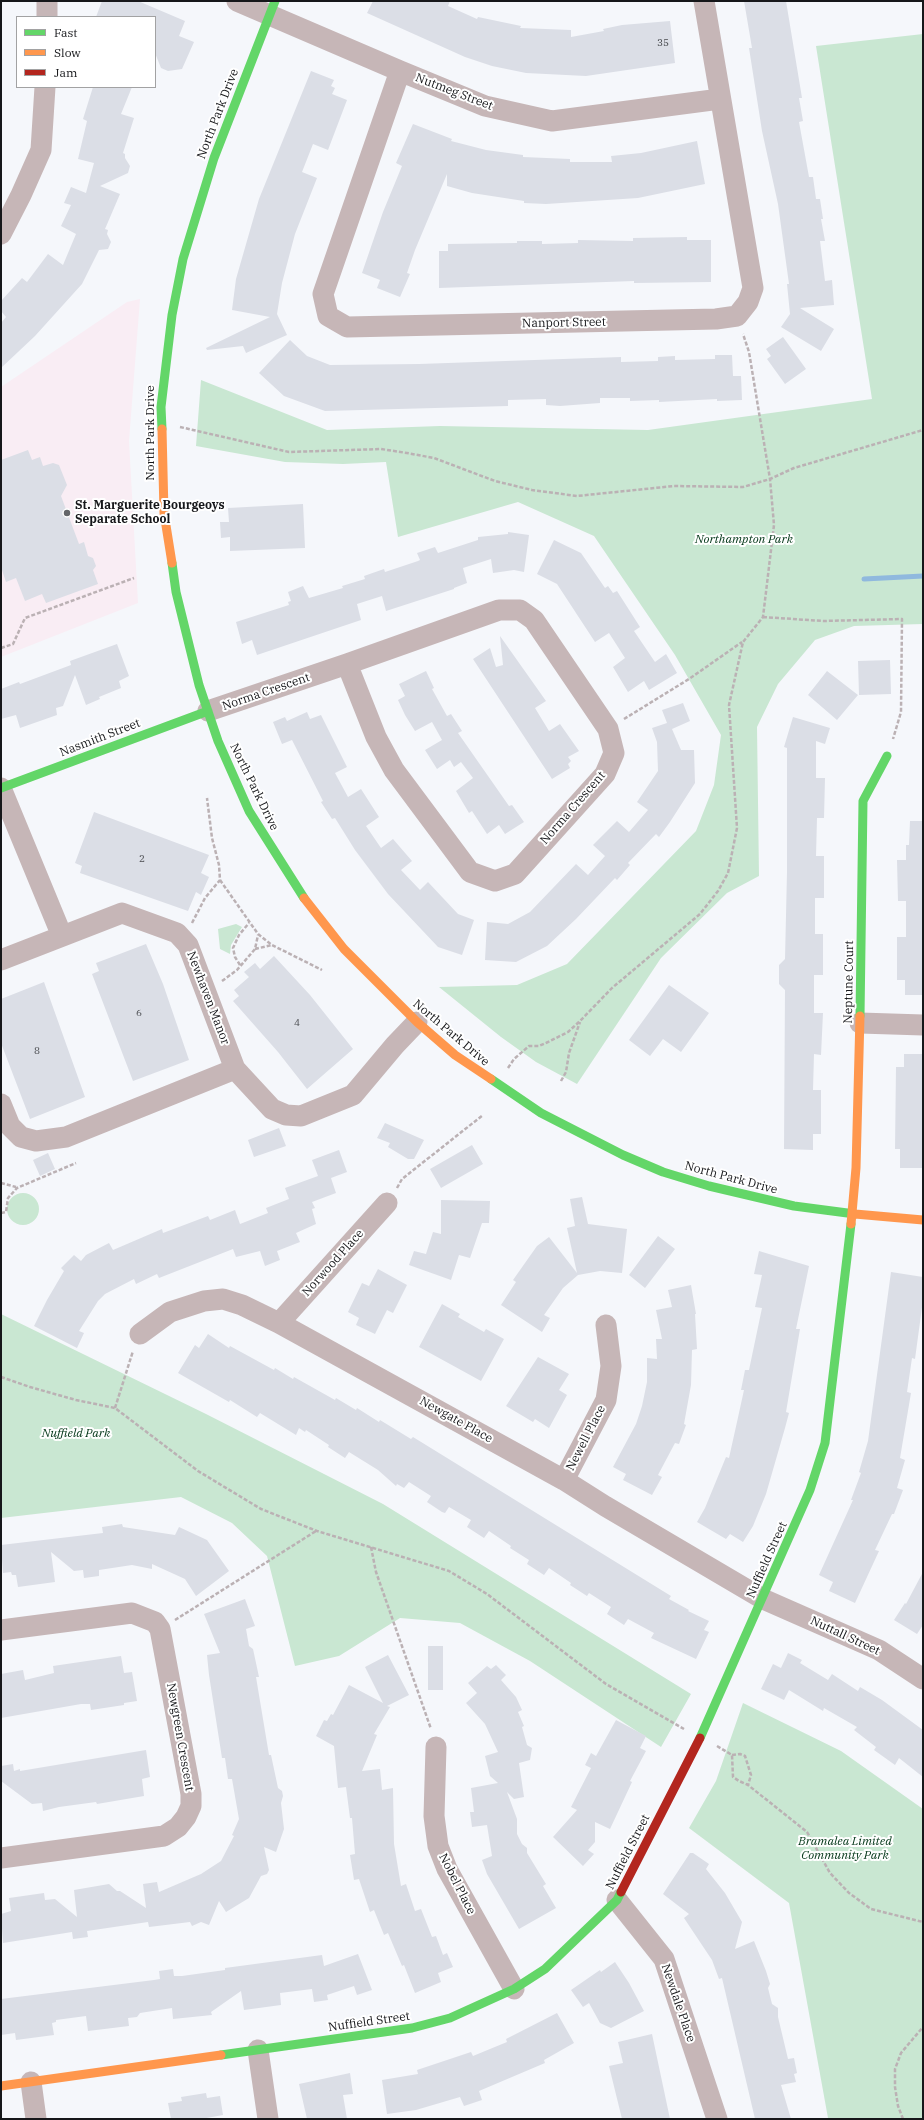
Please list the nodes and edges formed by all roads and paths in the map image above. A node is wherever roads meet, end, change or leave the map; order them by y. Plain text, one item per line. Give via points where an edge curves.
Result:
1 (48, 1) edge
2 (237, 1) edge
3 (704, 1) edge
4 (272, 8) edge
5 (47, 16) edge
6 (400, 71) junction
7 (45, 88) edge
8 (720, 99) junction
9 (1, 234) edge
10 (737, 316) junction
11 (161, 424) junction
12 (923, 430) edge
13 (770, 479) junction
14 (134, 578) dead end
15 (763, 617) junction
16 (743, 642) junction
17 (1, 648) edge
18 (348, 664) junction
19 (208, 712) junction
20 (608, 729) junction
21 (887, 756) joint
22 (1, 788) edge
23 (207, 798) dead end
24 (220, 880) junction
25 (249, 924) junction
26 (258, 934) junction
27 (62, 936) junction
28 (183, 939) junction
29 (272, 945) junction
30 (255, 949) junction
31 (1, 960) edge
32 (240, 965) junction
33 (322, 970) dead end
34 (205, 988) junction
35 (580, 1021) junction
36 (417, 1022) junction
37 (860, 1023) junction
38 (923, 1025) edge
39 (235, 1069) junction
40 (561, 1081) dead end
41 (497, 1085) junction
42 (1, 1104) edge
43 (483, 1115) dead end
44 (76, 1163) dead end
45 (1, 1183) edge
46 (17, 1188) junction
47 (387, 1203) joint
48 (1, 1213) edge
49 (852, 1214) junction
50 (923, 1220) edge
51 (279, 1323) junction
52 (606, 1325) dead end
53 (140, 1334) joint
54 (1, 1376) edge
55 (114, 1408) junction
56 (564, 1480) junction
57 (317, 1531) junction
58 (371, 1547) junction
59 (763, 1599) junction
60 (160, 1629) junction
61 (1, 1630) edge
62 (923, 1679) edge
63 (700, 1737) junction
64 (436, 1747) joint
65 (732, 1755) junction
66 (748, 1785) junction
67 (1, 1858) edge
68 (617, 1900) junction
69 (923, 1922) edge
70 (514, 1989) junction
71 (923, 2027) edge
72 (258, 2050) junction
73 (31, 2082) junction
74 (1, 2086) edge
75 (36, 2119) edge
76 (268, 2119) edge
77 (717, 2119) edge
78 (903, 2119) edge

1 - 5 street
2 - 4 street, Nutmeg Street
3 - 8 street
4 - 6 street, Nutmeg Street
4 - 11 street, North Park Drive via 214,158 183,259 172,315
6 - 8 street, Nutmeg Street via 485,106 552,121
6 - 10 street, Nanport Street via 323,294 328,316 347,327 716,319
7 - 9 street via 40,150
8 - 10 street via 753,288 748,302
10 - 13 path via 749,352
11 - 13 path via 289,452 381,449 407,453 434,458 495,482 577,496 674,486 743,487
11 - 19 street, North Park Drive via 164,513 171,568 185,632
12 - 13 path via 794,468
13 - 15 path via 774,525
14 - 17 path via 25,618 13,644
15 - 16 path
15 - 21 path via 823,621 902,619 901,712
16 - 20 path
16 - 35 path via 729,705 737,828 728,872 718,891 700,914 612,988
18 - 19 street, Norma Crescent
18 - 20 street, Norma Crescent via 499,610 520,610 534,620
18 - 20 street, Norma Crescent via 376,737 394,770 470,872 496,881 515,874 605,774 614,753
19 - 22 street, Nasmith Street
19 - 36 street, North Park Drive via 249,811 311,909 344,949
21 - 37 street, Neptune Court via 863,801
22 - 27 street
23 - 24 path
24 - 25 path
24 - 28 path via 204,898
25 - 26 path
25 - 32 path via 239,935 233,948
26 - 29 path
26 - 30 path
27 - 28 street, Newhaven Manor via 122,913 177,933
27 - 31 street, Newhaven Manor
28 - 34 street, Newhaven Manor via 188,945
29 - 30 path
29 - 33 path
30 - 32 path
32 - 34 path via 221,982
34 - 39 street, Newhaven Manor
35 - 40 path via 569,1053 566,1072
35 - 41 path via 568,1032 548,1042 539,1046 529,1046 514,1059
36 - 39 street, Newhaven Manor via 353,1095 301,1116 286,1115 272,1109
36 - 41 street, North Park Drive via 455,1055
37 - 38 street
37 - 49 street, Neptune Court via 856,1168
39 - 42 street via 58,1138 36,1141 21,1137 10,1126
41 - 49 street, North Park Drive via 575,1132 663,1172 754,1198
43 - 47 path via 402,1179
44 - 46 path
45 - 46 path
46 - 48 path via 8,1198 6,1212
47 - 51 street, Norwood Place
49 - 50 street, North Park Drive
49 - 59 street, Nuffield Street via 825,1443 810,1490
51 - 53 street, Newgate Place via 223,1299 204,1301 170,1312
51 - 56 street, Newgate Place
52 - 56 street, Newell Place via 611,1366 606,1400
53 - 55 path
54 - 55 path via 30,1387
55 - 57 path via 198,1470 261,1509
56 - 59 street, Newgate Place
57 - 58 path
57 - 60 path
58 - 63 path via 449,1571 470,1583 606,1684
58 - 64 path via 378,1579 426,1710
59 - 62 street, Nuttall Street via 879,1650
59 - 63 street, Nuffield Street
60 - 61 street via 149,1618 132,1613
60 - 67 street, Newgreen Crescent via 191,1794 191,1806 186,1817 178,1827 164,1836
63 - 65 path
63 - 68 street, Nuffield Street
64 - 70 street, Nobel Place via 434,1816 438,1846 447,1869
65 - 66 path via 734,1777
65 - 66 path via 745,1756 751,1775
66 - 69 path via 807,1832 830,1873 849,1893 871,1909
68 - 70 street, Nuffield Street via 545,1969
68 - 77 street, Newdale Place via 664,1959
70 - 72 street, Nuffield Street via 450,2018 412,2028
71 - 78 path via 901,2053 895,2069 898,2106
72 - 73 street, Nuffield Street
72 - 76 street
73 - 74 street, Nuffield Street
73 - 75 street

